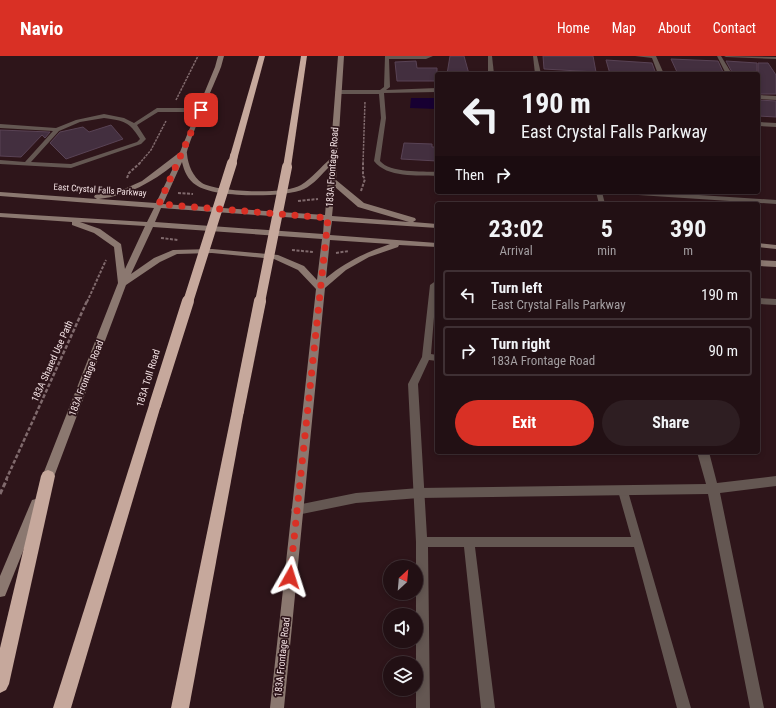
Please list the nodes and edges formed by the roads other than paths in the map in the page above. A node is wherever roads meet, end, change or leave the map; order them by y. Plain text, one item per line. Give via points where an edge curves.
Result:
1 (221, 56) edge
2 (262, 56) edge
3 (304, 56) edge
4 (342, 56) edge
5 (432, 56) edge
6 (490, 56) edge
7 (535, 56) edge
8 (637, 56) edge
9 (654, 56) edge
10 (719, 56) edge
11 (726, 56) edge
12 (387, 57) edge
13 (776, 58) edge
14 (491, 72) edge
15 (538, 72) edge
16 (660, 72) edge
17 (728, 72) edge
18 (435, 90) edge
19 (338, 92) junction
20 (381, 92) junction
21 (760, 97) edge
22 (776, 98) edge
23 (201, 110) junction
24 (760, 124) edge
25 (134, 125) junction
26 (776, 125) edge
27 (0, 126) edge
28 (57, 130) junction
29 (183, 153) junction
30 (333, 160) junction
31 (0, 162) edge
32 (27, 163) junction
33 (435, 174) edge
34 (332, 181) junction
35 (0, 194) edge
36 (680, 194) edge
37 (709, 195) edge
38 (76, 199) junction
39 (776, 202) edge
40 (159, 204) junction
41 (0, 215) edge
42 (328, 218) junction
43 (66, 220) junction
44 (150, 224) junction
45 (435, 225) edge
46 (435, 226) edge
47 (326, 238) junction
48 (400, 243) junction
49 (435, 245) edge
50 (760, 245) edge
51 (776, 247) edge
52 (760, 263) edge
53 (776, 264) edge
54 (122, 284) junction
55 (435, 285) edge
56 (320, 288) junction
57 (760, 301) edge
58 (776, 302) edge
59 (426, 357) junction
60 (435, 358) edge
61 (704, 454) edge
62 (48, 476) junction
63 (776, 481) edge
64 (713, 489) junction
65 (623, 490) junction
66 (419, 493) junction
67 (297, 510) junction
68 (422, 542) junction
69 (469, 542) junction
70 (638, 542) junction
71 (0, 591) edge
72 (0, 684) edge
73 (62, 708) edge
74 (180, 708) edge
75 (277, 708) edge
76 (423, 708) edge
77 (488, 708) edge
78 (684, 708) edge
79 (757, 708) edge

1 - 23 main road, 183A Frontage Road
2 - 73 highway, 183A Toll Road, bridge via 234,156
3 - 74 highway, bridge via 287,167
4 - 19 main road, 183A Frontage Road
5 - 12 lane
6 - 14 lane
7 - 15 lane
8 - 9 lane
9 - 16 lane
10 - 17 lane
11 - 13 lane
12 - 20 lane via 387,87
18 - 20 lane
19 - 20 lane
19 - 30 main road, 183A Frontage Road
20 - 33 lane via 384,103 384,128 377,160 381,166 394,171
21 - 22 lane
23 - 25 lane via 157,110
23 - 29 main road, 183A Frontage Road
24 - 26 lane
25 - 28 lane via 122,119 104,116 78,121
25 - 32 lane via 143,138 139,143 71,166
27 - 28 lane
28 - 32 lane
29 - 30 main road via 188,172 199,184 214,190 250,192 289,192 303,187
29 - 38 main road via 147,182 135,188 105,196
29 - 40 main road, 183A Frontage Road
30 - 34 main road, 183A Frontage Road
31 - 32 lane
34 - 42 main road, 183A Frontage Road
34 - 45 main road via 361,205
35 - 38 main road, East Crystal Falls Parkway
36 - 37 lane
37 - 39 lane
38 - 40 main road, East Crystal Falls Parkway
40 - 42 main road, East Crystal Falls Parkway
40 - 44 main road, 183A Frontage Road
41 - 43 main road
42 - 46 main road, East Crystal Falls Parkway
42 - 47 main road, 183A Frontage Road
43 - 44 main road
43 - 54 main road via 97,231 118,246
44 - 47 main road
44 - 54 main road, 183A Frontage Road
47 - 48 main road
47 - 56 main road, 183A Frontage Road
48 - 49 main road
48 - 56 main road via 366,255 343,268
50 - 51 main road
52 - 53 main road
54 - 56 main road via 157,260 176,252 212,251 275,257 301,268
54 - 62 main road, 183A Frontage Road
55 - 59 lane
56 - 67 main road, 183A Frontage Road
57 - 58 lane
59 - 60 lane
59 - 66 lane via 413,384
61 - 64 street
62 - 71 main road, 183A Frontage Road
62 - 72 highway
63 - 64 street
64 - 65 street
64 - 79 street
65 - 66 street
65 - 70 lane
66 - 67 street via 356,498
66 - 68 lane
67 - 75 main road, 183A Frontage Road
68 - 69 lane
68 - 76 lane
69 - 70 lane
69 - 77 lane
70 - 78 lane

